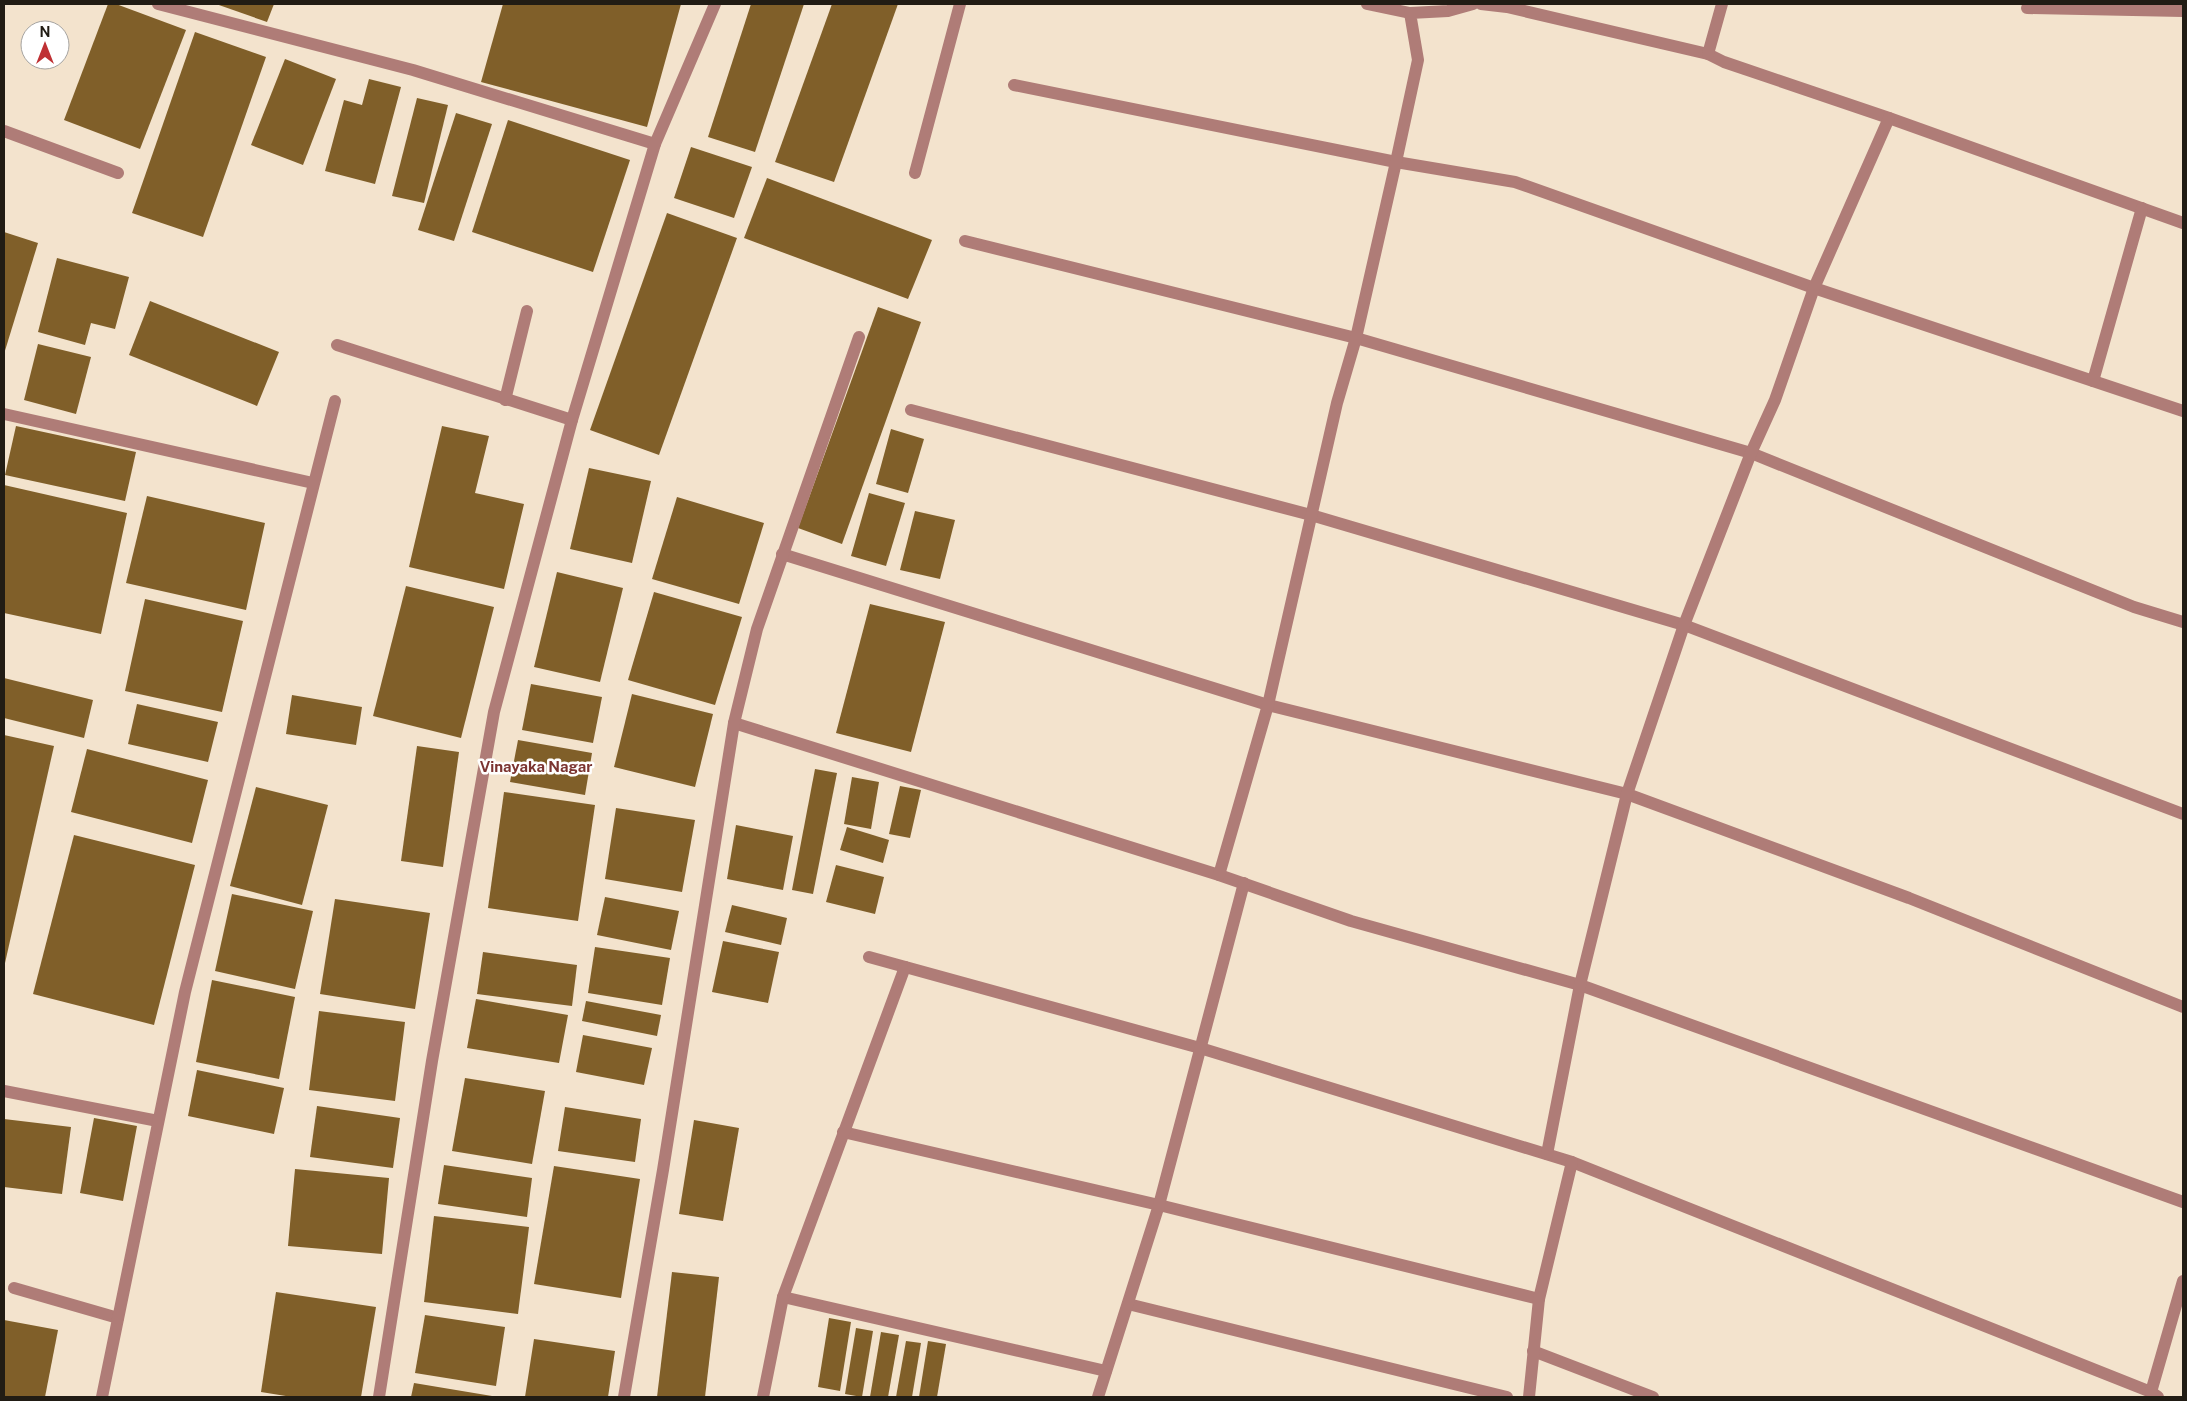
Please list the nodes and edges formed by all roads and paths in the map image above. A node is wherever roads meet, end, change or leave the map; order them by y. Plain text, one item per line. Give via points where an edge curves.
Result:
1 (158, 4) edge
2 (715, 4) edge
3 (960, 4) edge
4 (1367, 4) edge
5 (1474, 4) edge
6 (1482, 4) edge
7 (1722, 4) edge
8 (2026, 8) dead end
9 (2183, 11) edge
10 (1410, 13) junction
11 (1708, 54) junction
12 (1014, 85) dead end
13 (1889, 118) junction
14 (4, 131) edge
15 (655, 144) junction
16 (1396, 162) junction
17 (118, 173) dead end
18 (915, 174) dead end
19 (2142, 208) junction
20 (2183, 223) edge
21 (965, 241) dead end
22 (1814, 288) junction
23 (528, 311) dead end
24 (859, 337) dead end
25 (1356, 338) junction
26 (337, 345) dead end
27 (2093, 381) junction
28 (506, 400) junction
29 (335, 401) dead end
30 (912, 410) dead end
31 (2183, 411) edge
32 (4, 414) edge
33 (572, 420) junction
34 (1751, 453) junction
35 (312, 483) junction
36 (1311, 515) junction
37 (782, 554) junction
38 (2183, 622) edge
39 (1684, 625) junction
40 (1268, 705) junction
41 (734, 723) junction
42 (1627, 794) junction
43 (2183, 814) edge
44 (1219, 875) junction
45 (1244, 884) junction
46 (869, 956) dead end
47 (905, 966) junction
48 (1580, 985) junction
49 (2183, 1007) edge
50 (1200, 1048) junction
51 (4, 1091) edge
52 (158, 1121) junction
53 (844, 1132) junction
54 (1547, 1154) junction
55 (1572, 1162) junction
56 (2183, 1202) edge
57 (1159, 1205) junction
58 (2183, 1281) edge
59 (14, 1288) dead end
60 (783, 1297) junction
61 (1539, 1299) junction
62 (1128, 1304) junction
63 (118, 1318) junction
64 (1533, 1351) junction
65 (1106, 1370) junction
66 (2155, 1395) edge
67 (102, 1397) edge
68 (380, 1397) edge
69 (624, 1397) edge
70 (763, 1397) edge
71 (1098, 1397) edge
72 (1507, 1397) edge
73 (1529, 1397) edge
74 (1653, 1397) edge

1 - 15 street via 413,70
2 - 15 street
3 - 18 street
4 - 10 street
5 - 10 street via 1448,11
6 - 11 street
7 - 11 street
8 - 9 street
10 - 16 street via 1418,60
11 - 13 street
12 - 16 street
13 - 19 street
13 - 22 street
14 - 17 street
15 - 33 street
16 - 22 street via 1515,182
16 - 25 street
19 - 20 street
19 - 27 street
21 - 25 street
22 - 27 street
22 - 34 street via 1776,400
23 - 28 street
24 - 37 street
25 - 34 street
25 - 36 street
26 - 28 street
27 - 31 street
28 - 33 street
29 - 35 street
30 - 36 street
32 - 35 street
33 - 68 street via 494,712 432,1061
34 - 38 street via 2134,607
34 - 39 street
35 - 52 street via 185,992
36 - 39 street
36 - 40 street
37 - 40 street
37 - 41 street via 756,629
39 - 42 street
39 - 43 street
40 - 42 street
40 - 44 street
41 - 44 street
41 - 69 street via 664,1170
42 - 48 street
42 - 49 street via 1900,895
44 - 45 street
45 - 48 street via 1351,921
45 - 50 street
46 - 47 street
47 - 50 street
47 - 53 street
48 - 54 street
48 - 56 street
50 - 54 street
50 - 57 street
51 - 52 street
52 - 63 street
53 - 57 street
53 - 60 street
54 - 55 street
55 - 61 street
55 - 66 street
57 - 61 street
57 - 62 street
58 - 66 street
59 - 63 street
60 - 65 street
60 - 70 street
61 - 64 street
62 - 65 street
62 - 72 street
63 - 67 street
64 - 73 street
64 - 74 street
65 - 71 street

